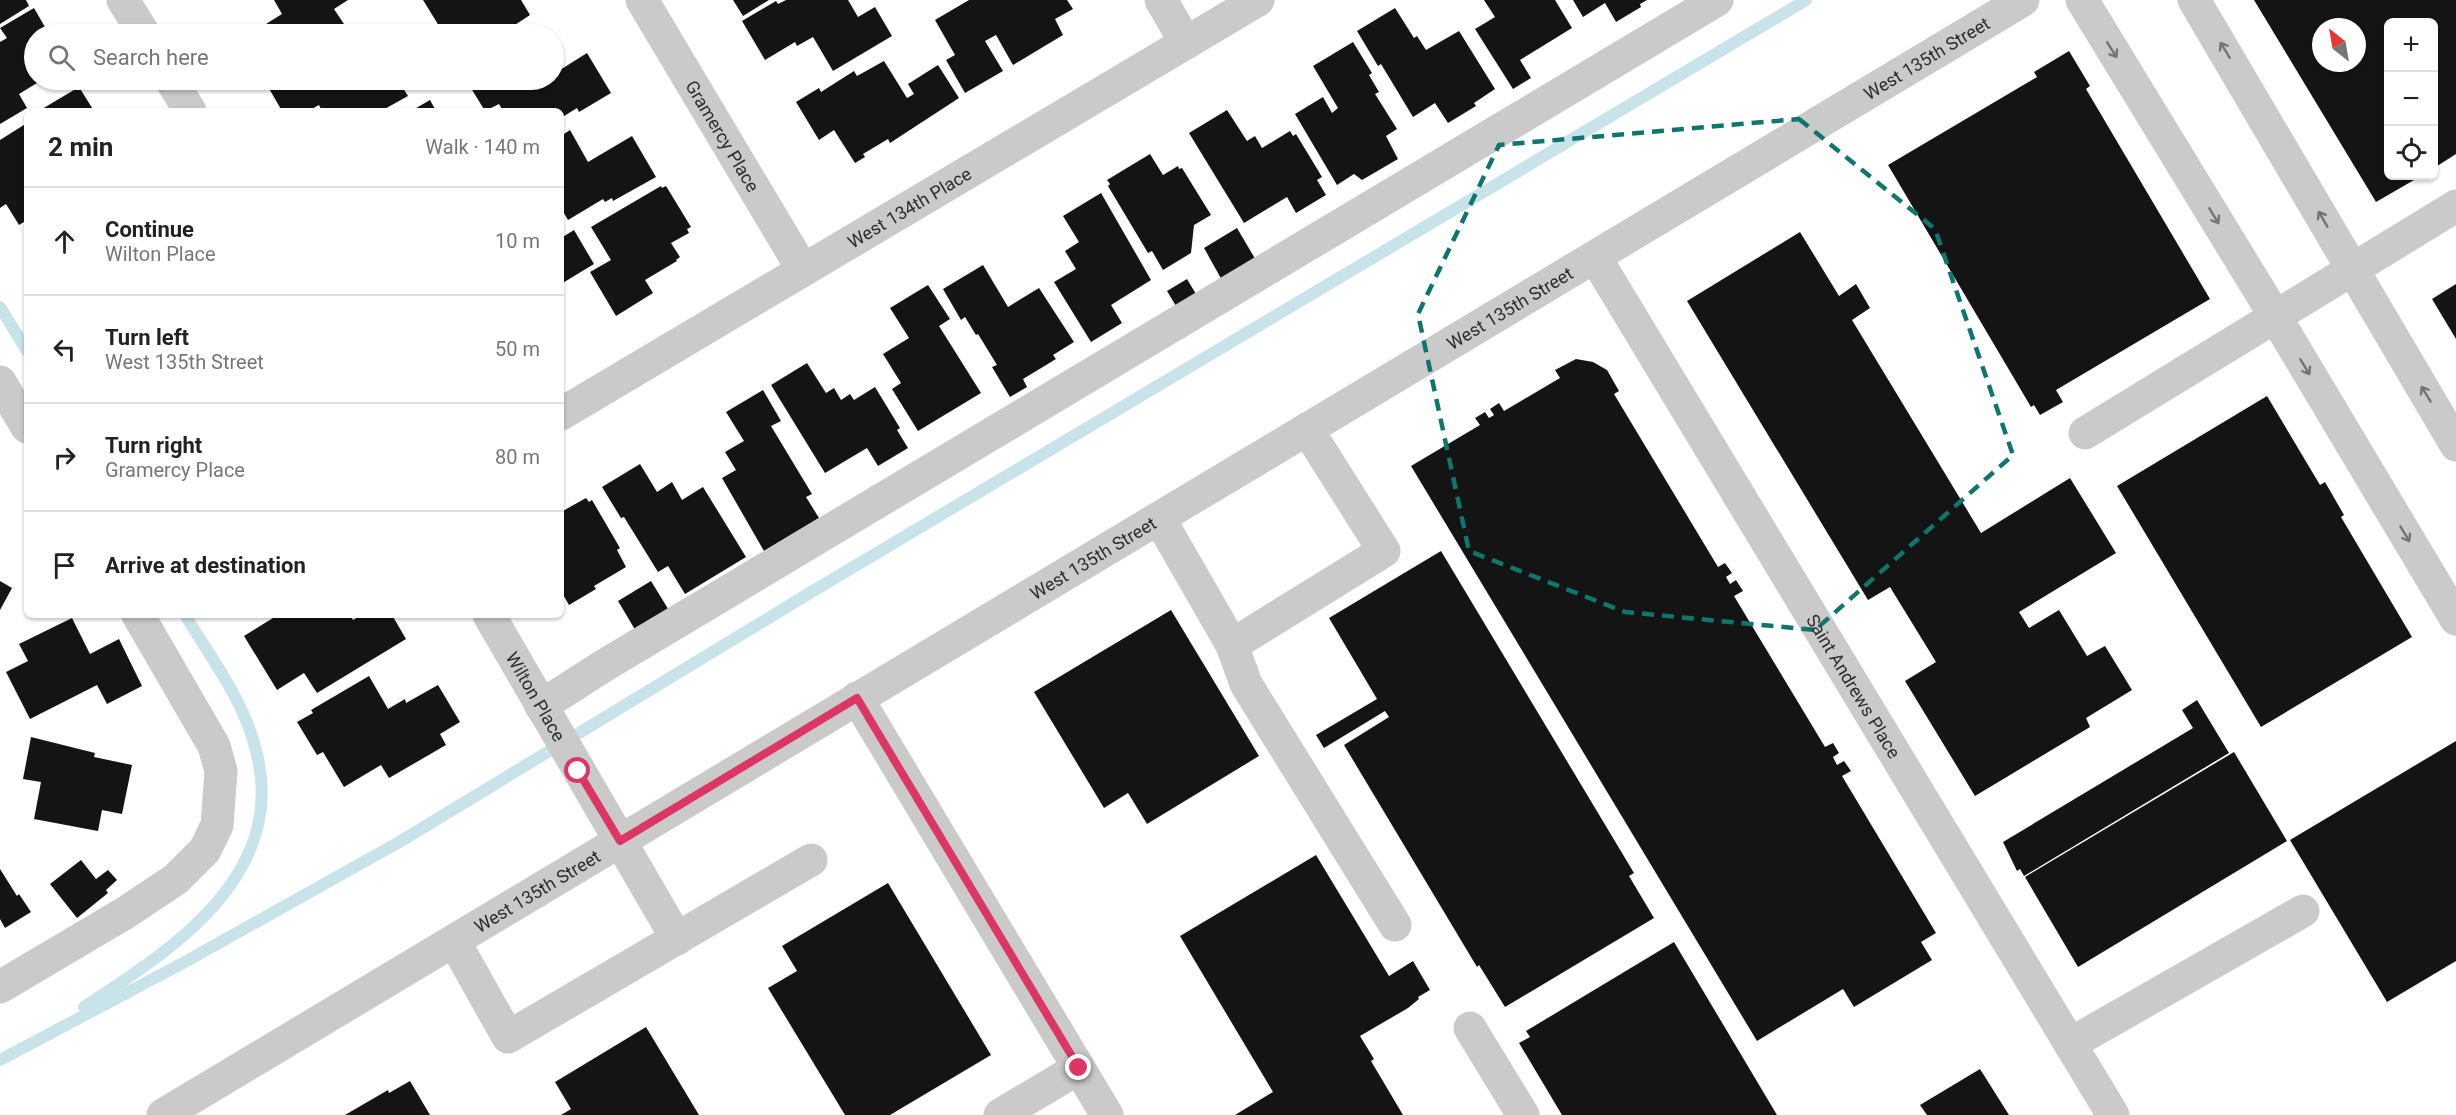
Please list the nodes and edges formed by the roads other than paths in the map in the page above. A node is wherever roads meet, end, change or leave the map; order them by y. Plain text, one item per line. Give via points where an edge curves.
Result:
1 (123, 0) edge
2 (642, 0) edge
3 (1161, 0) edge
4 (1258, 0) edge
5 (1717, 0) edge
6 (2023, 0) edge
7 (2082, 0) edge
8 (2194, 0) edge
9 (138, 24) edge
10 (1186, 43) junction
11 (177, 90) edge
12 (188, 108) edge
13 (2456, 206) edge
14 (1595, 257) junction
15 (2352, 269) junction
16 (803, 270) junction
17 (2275, 316) junction
18 (0, 381) edge
19 (564, 412) edge
20 (24, 422) edge
21 (1307, 429) junction
22 (2085, 433) dead end
23 (2456, 445) edge
24 (1159, 518) junction
25 (140, 618) edge
26 (491, 618) edge
27 (2456, 619) edge
28 (1232, 645) junction
29 (857, 698) junction
30 (543, 710) junction
31 (620, 841) junction
32 (811, 860) dead end
33 (2303, 911) dead end
34 (1395, 925) dead end
35 (677, 939) junction
36 (454, 941) junction
37 (0, 987) edge
38 (1470, 1028) dead end
39 (2070, 1044) junction
40 (1079, 1068) junction
41 (163, 1115) edge
42 (1000, 1115) edge
43 (1107, 1115) edge
44 (1523, 1115) edge
45 (2113, 1115) edge

1 - 9 street
2 - 16 street, Gramercy Place
3 - 10 street
4 - 10 street, West 134th Place
5 - 30 street via 605,665
6 - 14 street, West 135th Street
7 -> 17 street
15 -> 8 street
10 - 16 street, West 134th Place
11 - 12 street
13 - 15 street
14 - 21 street, West 135th Street
14 - 39 street, Saint Andrews Place
15 - 17 street
23 -> 15 street
16 - 19 street, West 134th Place
17 - 22 street
17 -> 27 street
18 - 20 street
21 - 24 street, West 135th Street
21 - 28 street via 1384,551
24 - 28 street
24 - 29 street, West 135th Street
25 - 37 street via 214,746 221,771 217,825 205,850 176,879
26 - 30 street, Wilton Place
28 - 34 street via 1246,684
29 - 31 street, West 135th Street
29 - 40 street
30 - 31 street, Wilton Place
31 - 35 street, Wilton Place
31 - 36 street, West 135th Street
32 - 35 street
33 - 39 street
35 - 36 street via 508,1037
36 - 41 street, West 135th Street
38 - 44 street
39 - 45 street, Saint Andrews Place
40 - 42 street
40 - 43 street

